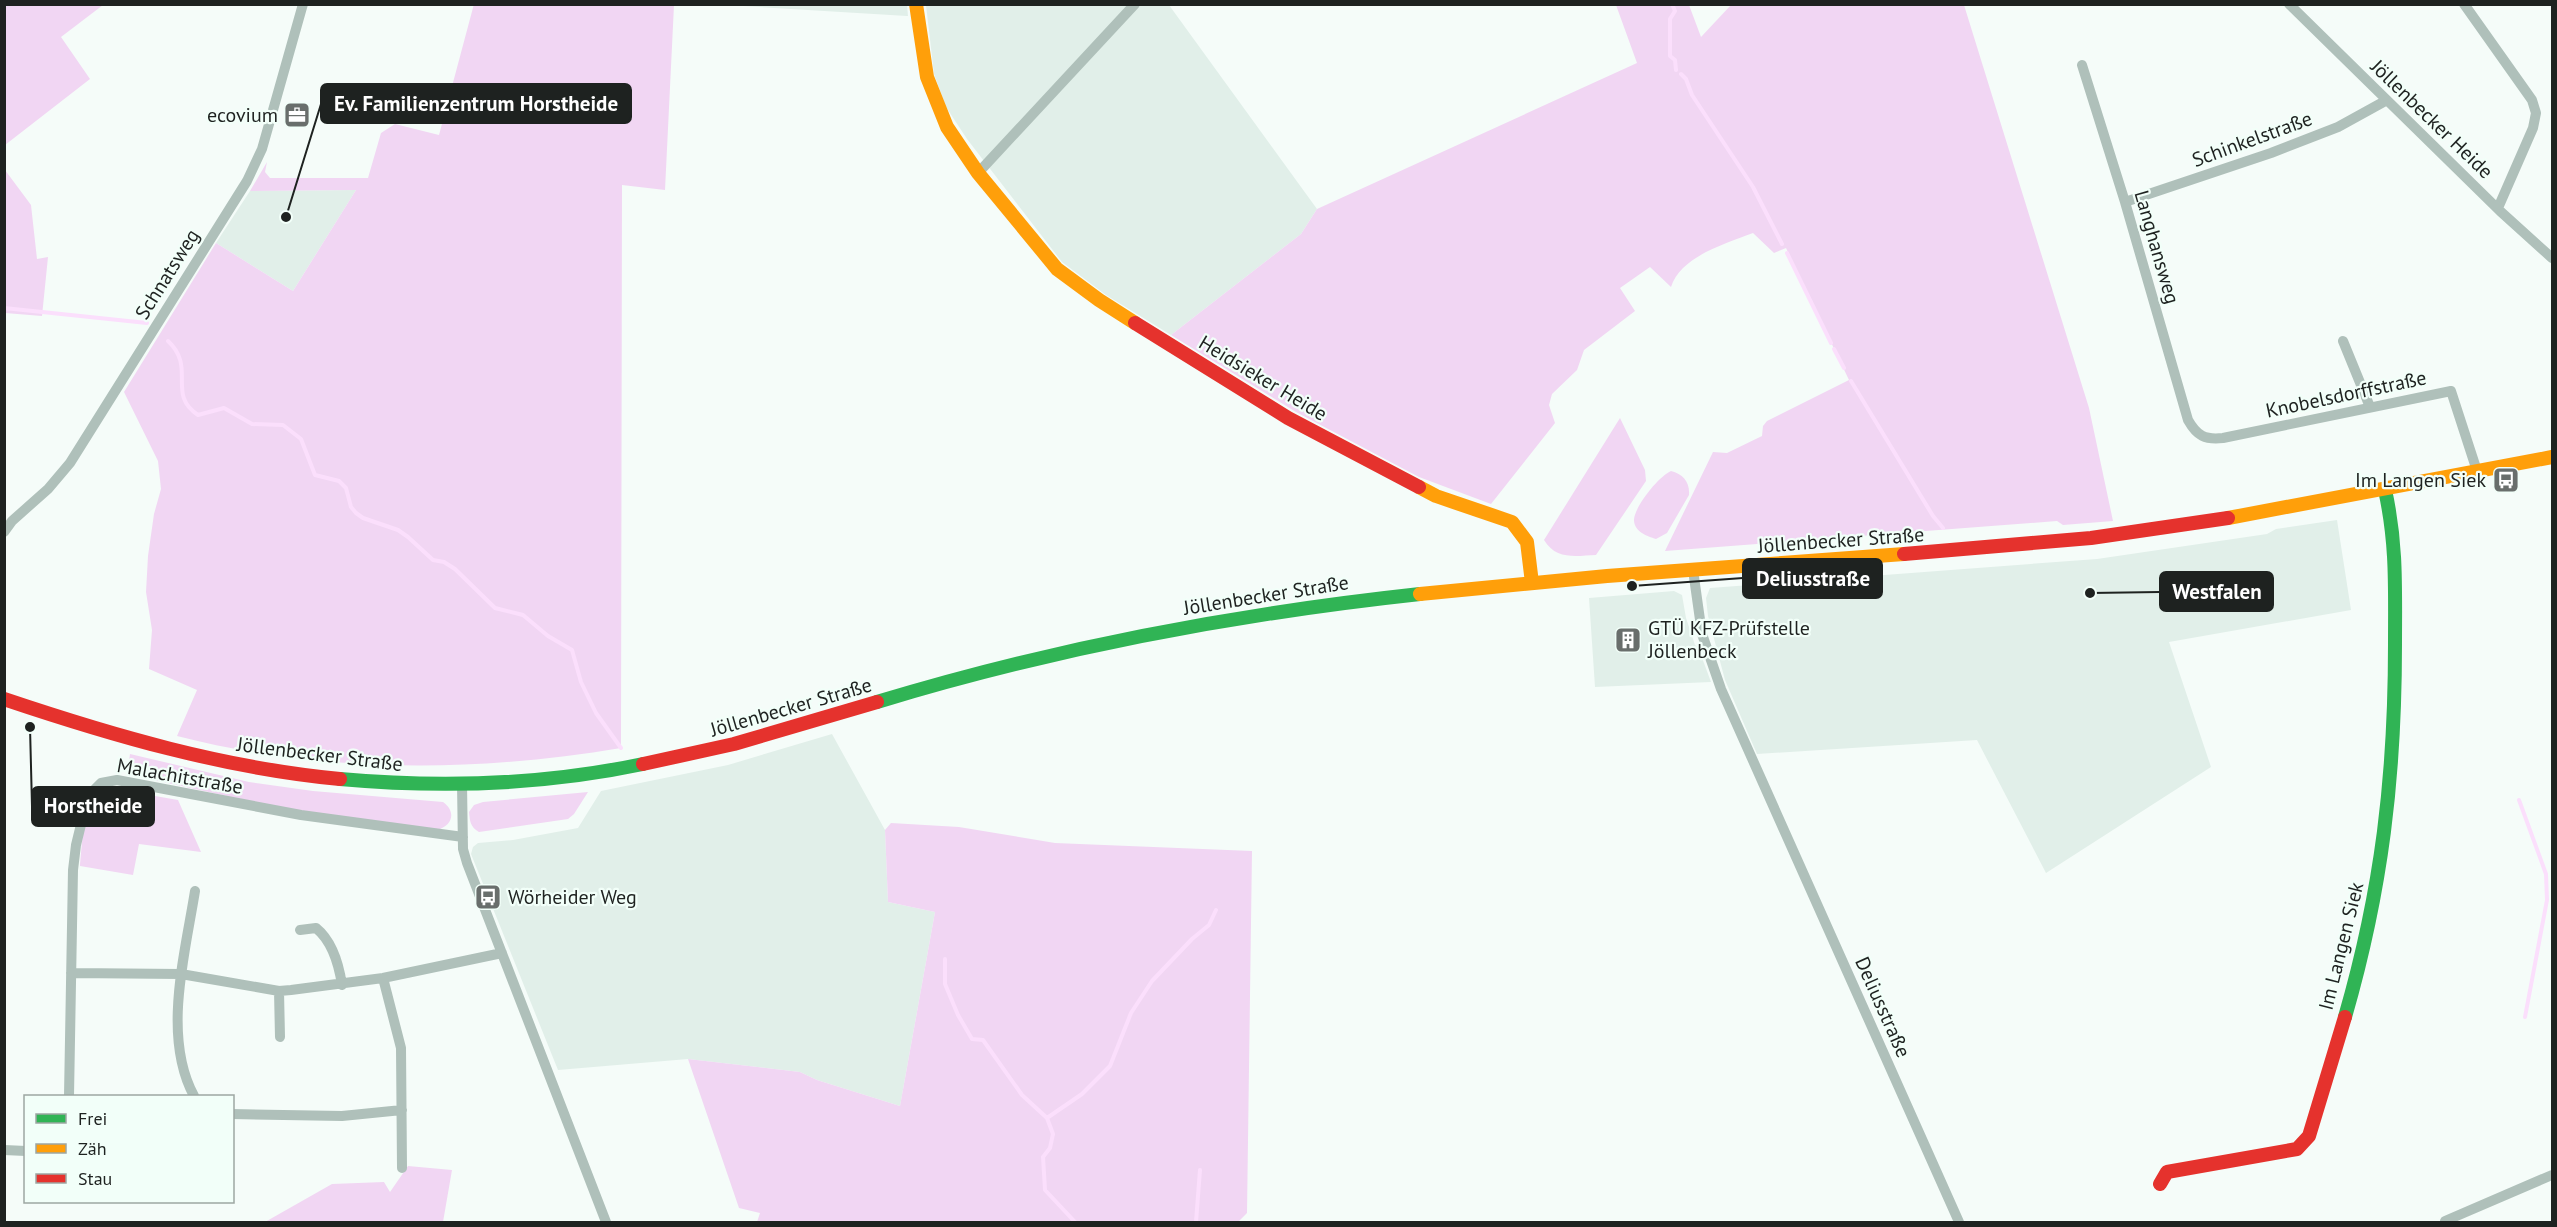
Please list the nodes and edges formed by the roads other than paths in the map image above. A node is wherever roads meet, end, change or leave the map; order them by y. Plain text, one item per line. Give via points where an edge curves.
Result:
1 (303, 4) edge
2 (916, 4) edge
3 (1135, 4) edge
4 (2289, 4) edge
5 (2464, 4) edge
6 (2082, 64) dead end
7 (2387, 100) junction
8 (978, 173) junction
9 (2125, 202) junction
10 (2498, 208) junction
11 (2553, 258) edge
12 (2343, 341) dead end
13 (2370, 407) junction
14 (2200, 437) joint
15 (2553, 457) edge
16 (2477, 471) junction
17 (2385, 490) junction
18 (4, 532) edge
19 (1693, 570) junction
20 (1532, 583) junction
21 (4, 699) edge
22 (462, 784) junction
23 (463, 837) junction
24 (195, 891) dead end
25 (300, 930) dead end
26 (502, 953) junction
27 (70, 973) junction
28 (181, 974) junction
29 (383, 978) junction
30 (342, 985) junction
31 (279, 991) junction
32 (280, 1037) dead end
33 (69, 1095) edge
34 (194, 1095) edge
35 (402, 1110) junction
36 (234, 1114) edge
37 (4, 1150) edge
38 (24, 1151) edge
39 (402, 1168) dead end
40 (2553, 1175) edge
41 (2160, 1184) dead end
42 (2445, 1221) edge
43 (606, 1222) edge
44 (1959, 1222) edge

1 - 18 street, Schnatsweg via 262,149 247,181 70,463
2 - 8 main road, Heidsieker Heide via 935,103
3 - 8 street
4 - 7 street, Jöllenbecker Heide
5 - 10 street via 2532,100 2536,113 2534,128
6 - 9 street, Langhansweg
7 - 9 street, Schinkelstraße via 2338,127
7 - 10 street, Jöllenbecker Heide
8 - 20 main road, Heidsieker Heide via 1057,269 1099,300 1288,418 1436,496 1512,522 1527,540
9 - 14 street, Langhansweg via 2188,420
10 - 11 street, Jöllenbecker Heide
12 - 13 street
13 - 14 street, Knobelsdorffstraße via 2223,438
13 - 16 street, Knobelsdorffstraße via 2451,391
15 - 16 main road, Jöllenbecker Straße
16 - 17 main road, Jöllenbecker Straße
17 - 19 main road, Jöllenbecker Straße via 2110,536
17 - 41 main road, Im Langen Siek via 2395,545 2395,698 2381,863 2364,948 2309,1136 2298,1149 2283,1153 2167,1172
19 - 20 main road, Jöllenbecker Straße
19 - 44 street, Deliusstraße via 1702,634 1721,689
20 - 22 main road, Jöllenbecker Straße via 1337,603 1172,629 957,679 702,752 591,773
21 - 22 main road, Jöllenbecker Straße via 172,752 266,770 368,782
22 - 23 street
23 - 26 street via 467,863
23 - 27 street, Malachitstraße via 301,815 117,780 105,781 88,796 76,844
24 - 28 street
25 - 30 street via 311,927 320,931 337,960
26 - 29 street
26 - 43 street
27 - 28 street
27 - 33 street, Malachitstraße
28 - 31 street
28 - 34 street via 180,1051
29 - 30 street
29 - 35 street via 401,1048
30 - 31 street
31 - 32 street
35 - 36 street via 342,1116
35 - 39 street
37 - 38 street
40 - 42 street

